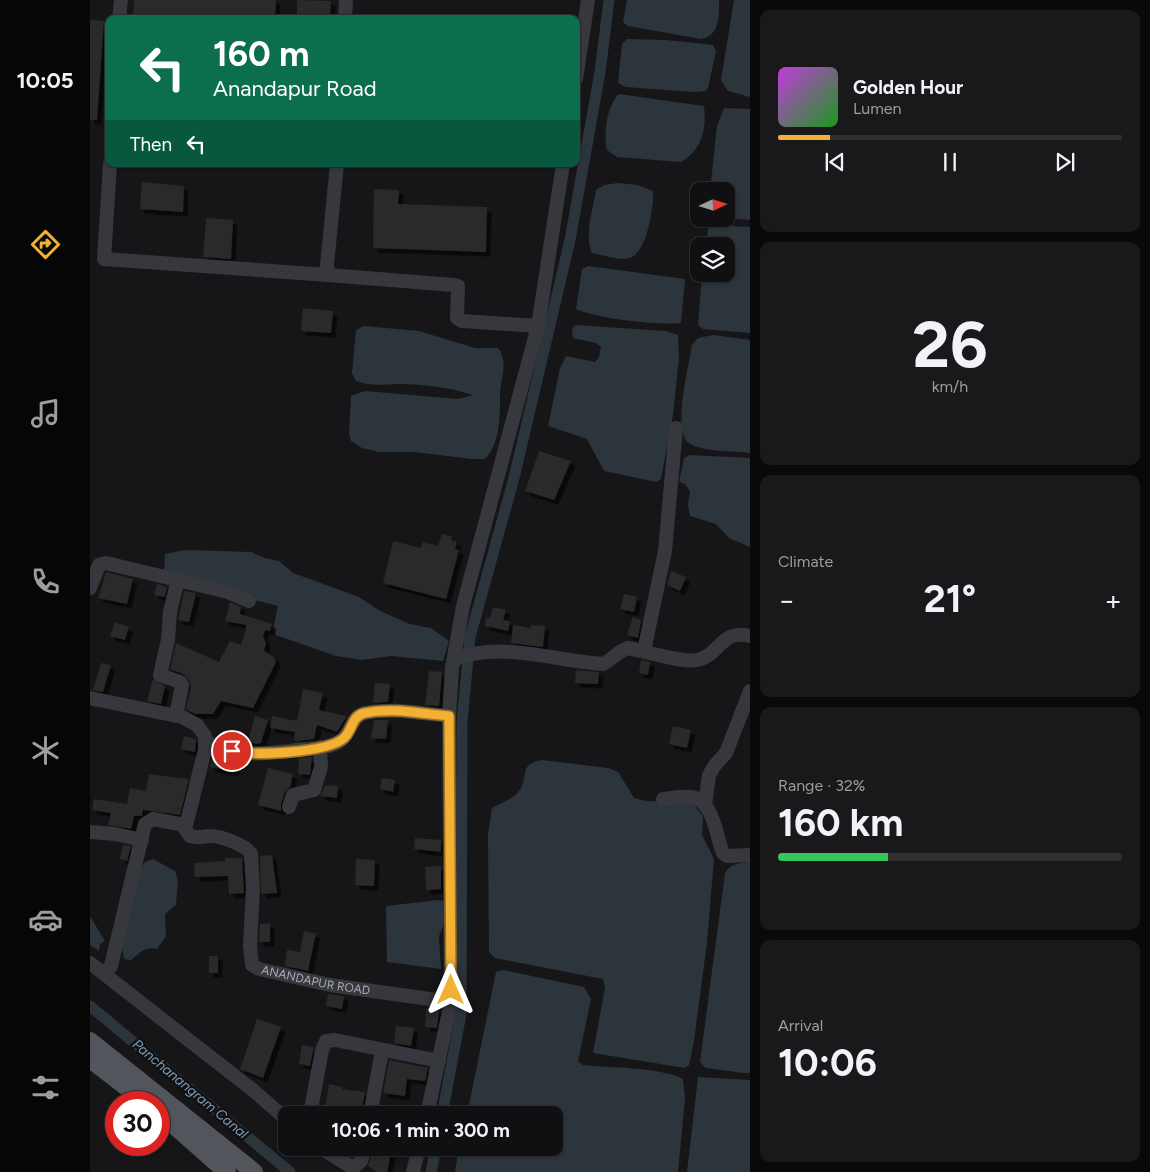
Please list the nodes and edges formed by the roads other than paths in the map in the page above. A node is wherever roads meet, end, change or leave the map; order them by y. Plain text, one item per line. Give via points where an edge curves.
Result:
1 (121, 0) edge
2 (346, 0) edge
3 (588, 0) edge
4 (120, 15) edge
5 (345, 15) edge
6 (580, 53) edge
7 (110, 167) edge
8 (336, 167) edge
9 (563, 167) edge
10 (328, 275) junction
11 (538, 326) junction
12 (676, 428) dead end
13 (178, 579) junction
14 (90, 588) edge
15 (249, 601) dead end
16 (750, 636) edge
17 (644, 651) junction
18 (459, 657) junction
19 (750, 691) edge
20 (90, 698) edge
21 (176, 716) junction
22 (449, 716) junction
23 (206, 742) junction
24 (320, 747) junction
25 (663, 799) dead end
26 (705, 805) junction
27 (289, 807) dead end
28 (185, 825) junction
29 (90, 832) edge
30 (142, 840) junction
31 (750, 855) edge
32 (95, 966) edge
33 (451, 1002) junction
34 (90, 1041) edge
35 (382, 1051) junction
36 (90, 1059) edge
37 (439, 1061) junction
38 (132, 1091) edge
39 (312, 1106) edge
40 (372, 1106) edge
41 (429, 1106) edge
42 (278, 1112) edge
43 (170, 1122) edge
44 (334, 1156) edge
45 (362, 1156) edge
46 (417, 1156) edge
47 (356, 1170) edge
48 (227, 1172) edge
49 (254, 1172) edge
50 (413, 1172) edge

1 - 4 street
2 - 5 street
3 - 6 street
7 - 10 street via 104,259
8 - 10 street
9 - 11 street
10 - 11 street via 454,285 460,292 457,318 462,321
11 - 18 street via 463,606
12 - 17 street via 664,551
13 - 14 street via 102,563
13 - 15 street
13 - 21 street via 160,675 182,685
16 - 17 street via 732,635 698,660
17 - 18 street via 620,650 603,664 497,651 478,651
18 - 22 street via 452,668
19 - 26 street via 726,752 709,775
20 - 21 street
21 - 23 street via 197,725
22 - 24 street via 363,713 355,718 345,737
22 - 33 street
23 - 24 street via 218,748 261,755
23 - 28 street
24 - 27 street via 321,767 314,790 293,795
25 - 26 street via 690,797
26 - 31 street via 723,854
28 - 30 street, ANANDAPUR ROAD via 148,820
28 - 33 street, ANANDAPUR ROAD via 190,836 216,837 244,847 251,854 252,965 330,986
29 - 30 street
30 - 32 street, ANANDAPUR ROAD via 112,966 106,972
32 - 42 street, ANANDAPUR ROAD
33 - 37 street
34 - 49 main road
35 - 37 street
35 - 39 street via 326,1040
35 - 40 street
36 - 38 main road
37 - 41 street
43 - 48 main road
44 - 47 street
45 - 47 street
46 - 50 street

